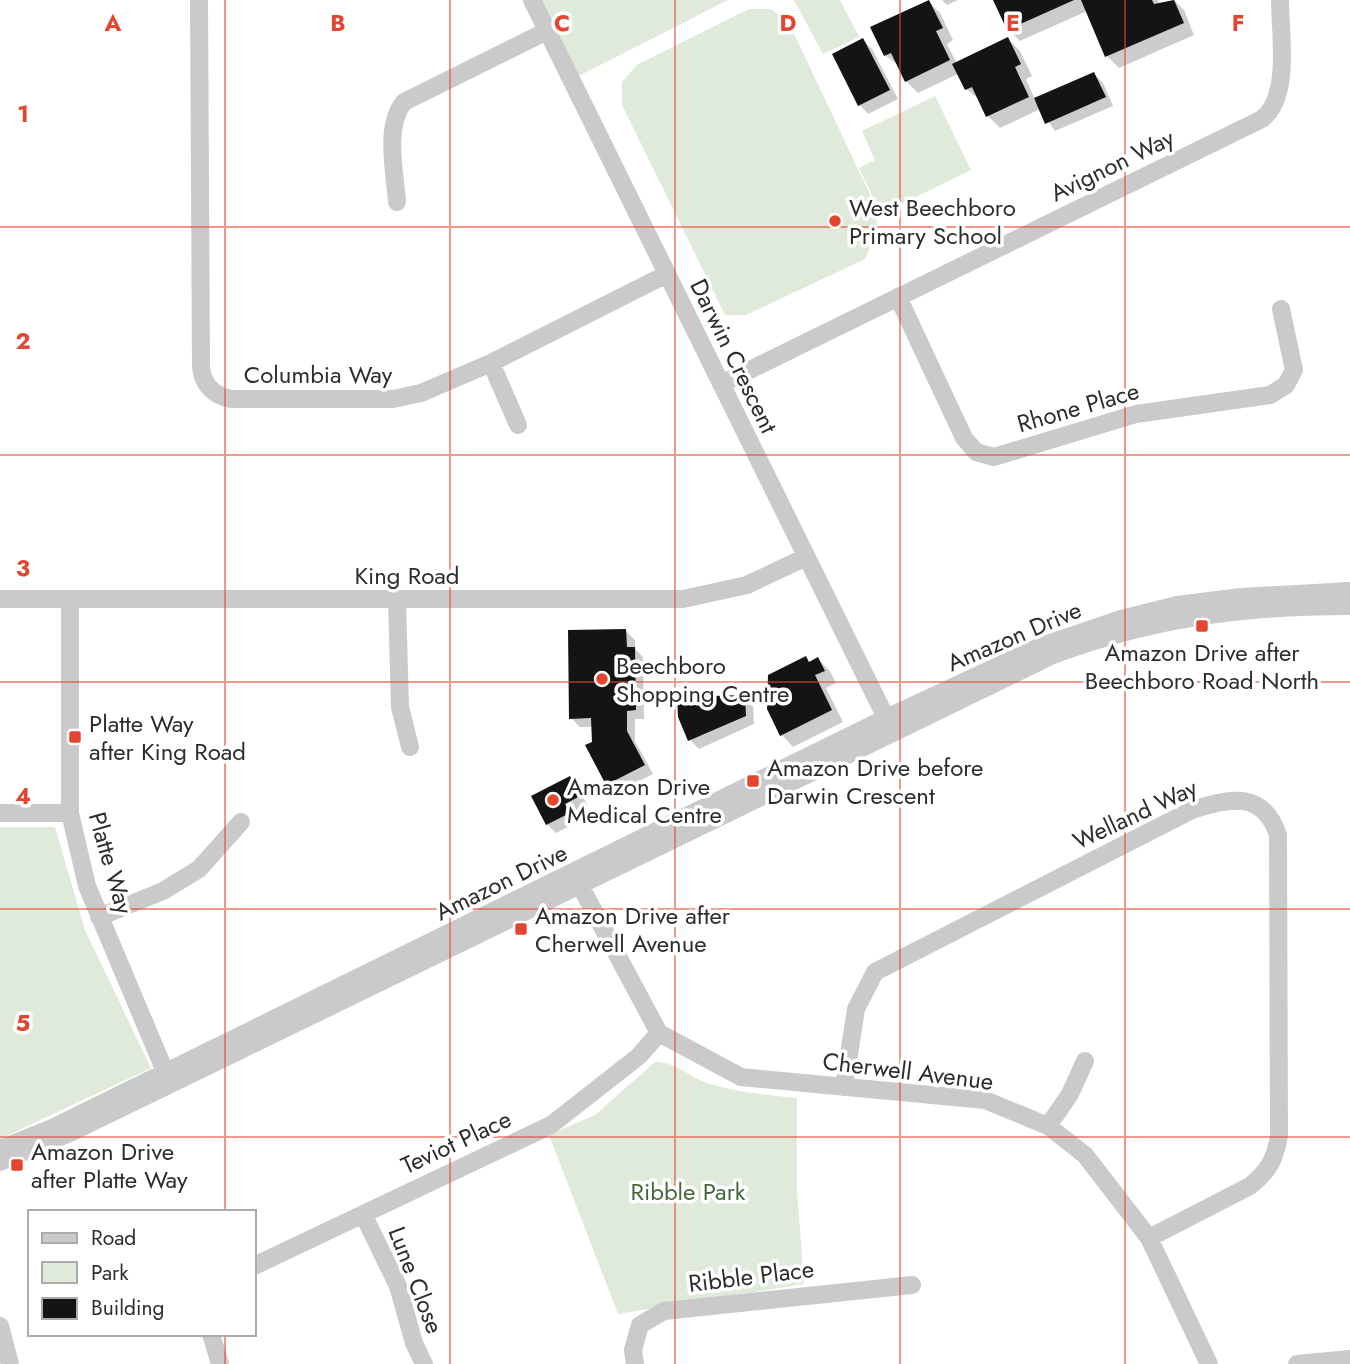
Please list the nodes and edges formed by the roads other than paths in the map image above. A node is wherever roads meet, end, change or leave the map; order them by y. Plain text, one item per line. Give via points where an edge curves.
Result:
1 (199, 0) edge
2 (532, 0) edge
3 (1280, 0) edge
4 (547, 31) junction
5 (397, 202) dead end
6 (667, 274) junction
7 (898, 297) junction
8 (1281, 309) dead end
9 (491, 362) junction
10 (721, 384) junction
11 (518, 425) dead end
12 (806, 557) junction
13 (1350, 591) edge
14 (0, 599) edge
15 (70, 599) junction
16 (397, 600) junction
17 (1350, 606) edge
18 (890, 726) junction
19 (410, 747) dead end
20 (0, 813) edge
21 (71, 813) junction
22 (241, 822) dead end
23 (577, 879) junction
24 (99, 917) junction
25 (659, 1033) junction
26 (1085, 1061) dead end
27 (168, 1078) junction
28 (844, 1087) junction
29 (1048, 1126) junction
30 (0, 1149) edge
31 (0, 1162) edge
32 (363, 1214) junction
33 (1149, 1238) junction
34 (256, 1265) edge
35 (912, 1285) dead end
36 (0, 1326) edge
37 (212, 1336) edge
38 (1350, 1359) edge
39 (10, 1364) edge
40 (220, 1364) edge
41 (424, 1364) edge
42 (635, 1364) edge
43 (1209, 1364) edge
44 (1297, 1364) edge

1 - 9 street, Columbia Way via 201,367 206,385 231,399 393,400 421,393
2 - 4 street, Darwin Crescent
3 - 7 street, Avignon Way via 1280,93 1274,108 1262,119
4 - 5 street via 404,102 393,127
4 - 6 street, Darwin Crescent
6 - 9 street, Columbia Way
6 - 10 street, Darwin Crescent
7 - 8 street, Rhone Place via 964,438 976,452 994,457 1136,414 1280,391 1294,370
7 - 10 street, Avignon Way
9 - 11 street
10 - 12 street, Darwin Crescent
12 - 16 street, King Road via 747,585 682,599
12 - 18 street, Darwin Crescent
13 - 18 street, Amazon Drive via 1209,600 1121,619 1041,646
14 - 15 street, King Road
15 - 16 street, King Road
15 - 21 street, Platte Way
16 - 19 street via 400,707
17 - 18 street, Amazon Drive via 1248,609 1126,630 1053,655
18 - 23 street, Amazon Drive
20 - 21 street
21 - 24 street, Platte Way via 87,886
22 - 24 street via 199,869 163,891
23 - 25 street
23 - 27 street, Amazon Drive
24 - 27 street, Platte Way
25 - 28 street, Cherwell Avenue via 741,1077
25 - 32 street, Teviot Place via 639,1056 551,1125
26 - 29 street
27 - 30 street, Amazon Drive
27 - 31 street, Amazon Drive via 70,1133
28 - 29 street, Cherwell Avenue via 985,1100
28 - 33 street, Welland Way via 856,1009 875,972 1192,810 1240,800 1259,805 1272,816 1278,835 1276,1158 1250,1186
29 - 33 street, Cherwell Avenue via 1085,1155
32 - 34 street, Teviot Place
32 - 41 street, Lune Close via 398,1286
33 - 43 street, Cherwell Avenue
35 - 42 street, Ribble Place via 664,1311 640,1325 633,1350
36 - 39 street
37 - 40 street
38 - 44 street

